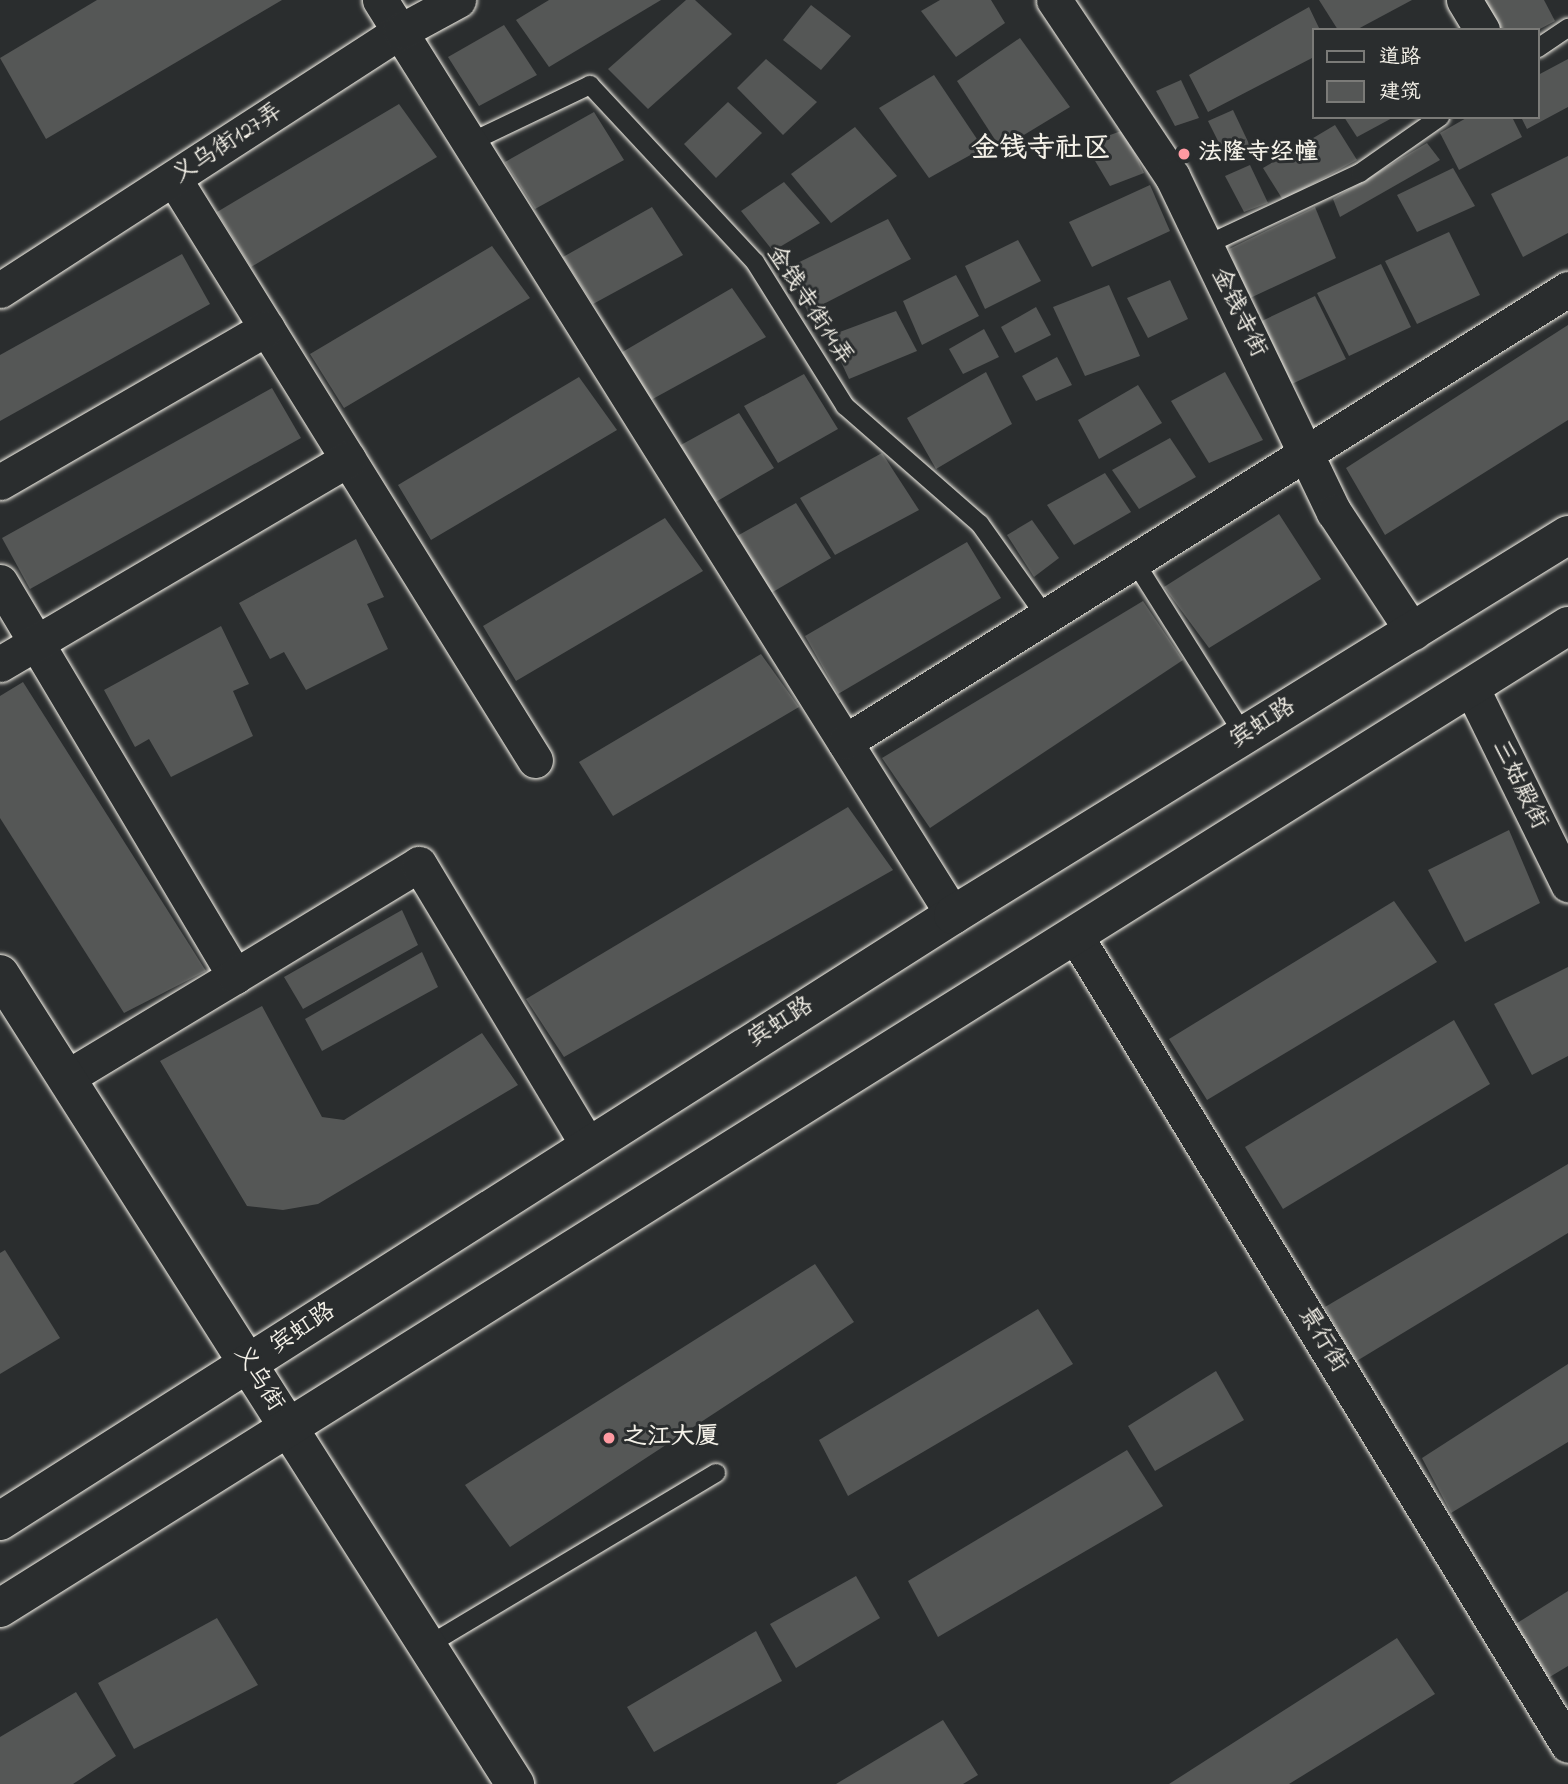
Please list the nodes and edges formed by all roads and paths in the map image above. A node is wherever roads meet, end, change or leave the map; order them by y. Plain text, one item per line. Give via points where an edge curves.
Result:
1 (380, 0) edge
2 (458, 0) edge
3 (1054, 0) edge
4 (1464, 0) edge
5 (1568, 27) edge
6 (1481, 28) edge
7 (401, 31) junction
8 (1540, 47) edge
9 (1437, 119) edge
10 (471, 142) junction
11 (174, 179) junction
12 (1206, 245) junction
13 (1568, 289) edge
14 (0, 290) edge
15 (267, 328) junction
16 (1307, 456) junction
17 (348, 459) junction
18 (0, 482) edge
19 (1568, 535) edge
20 (1135, 562) junction
21 (0, 582) edge
22 (1046, 617) junction
23 (1568, 626) edge
24 (1413, 632) junction
25 (36, 643) junction
26 (0, 664) edge
27 (1471, 687) junction
28 (1244, 735) junction
29 (845, 742) junction
30 (535, 760) dead end
31 (1568, 884) edge
32 (953, 915) junction
33 (1075, 935) junction
34 (0, 974) edge
35 (235, 976) junction
36 (66, 1078) junction
37 (588, 1146) junction
38 (249, 1364) junction
39 (287, 1425) junction
40 (716, 1473) dead end
41 (0, 1521) edge
42 (0, 1608) edge
43 (427, 1646) junction
44 (1568, 1745) edge
45 (516, 1784) edge

1 - 7 street
2 - 7 street, 义乌街127弄
3 - 12 street, 金钱寺街 via 1172,176
4 - 6 street
5 - 8 lane
7 - 10 street
7 - 11 street, 义乌街127弄
9 - 12 lane via 1360,173
10 - 22 lane, 金钱寺街14弄 via 590,85 755,262 845,406 980,524
10 - 29 street
11 - 14 street, 义乌街127弄
11 - 15 street
12 - 16 street, 金钱寺街
13 - 16 street
15 - 17 street
15 - 18 street
16 - 20 street
16 - 24 street, 金钱寺街 via 1334,512
17 - 25 street
17 - 30 street
19 - 24 main road, 宾虹路
20 - 22 street
20 - 28 lane
21 - 25 street
22 - 29 street
23 - 27 main road
24 - 28 main road, 宾虹路
25 - 26 street
25 - 35 street
27 - 31 street, 三姑殿街
27 - 33 main road
28 - 32 main road, 宾虹路
29 - 32 street
32 - 37 main road, 宾虹路
33 - 39 main road
33 - 44 street, 景行街
34 - 36 main road, 义乌街
35 - 36 street
35 - 37 street via 419,864
36 - 38 main road, 义乌街
37 - 38 main road, 宾虹路
38 - 39 main road, 义乌街
38 - 41 main road, 宾虹路
39 - 42 main road
39 - 43 main road, 义乌街
40 - 43 lane
43 - 45 main road, 义乌街

